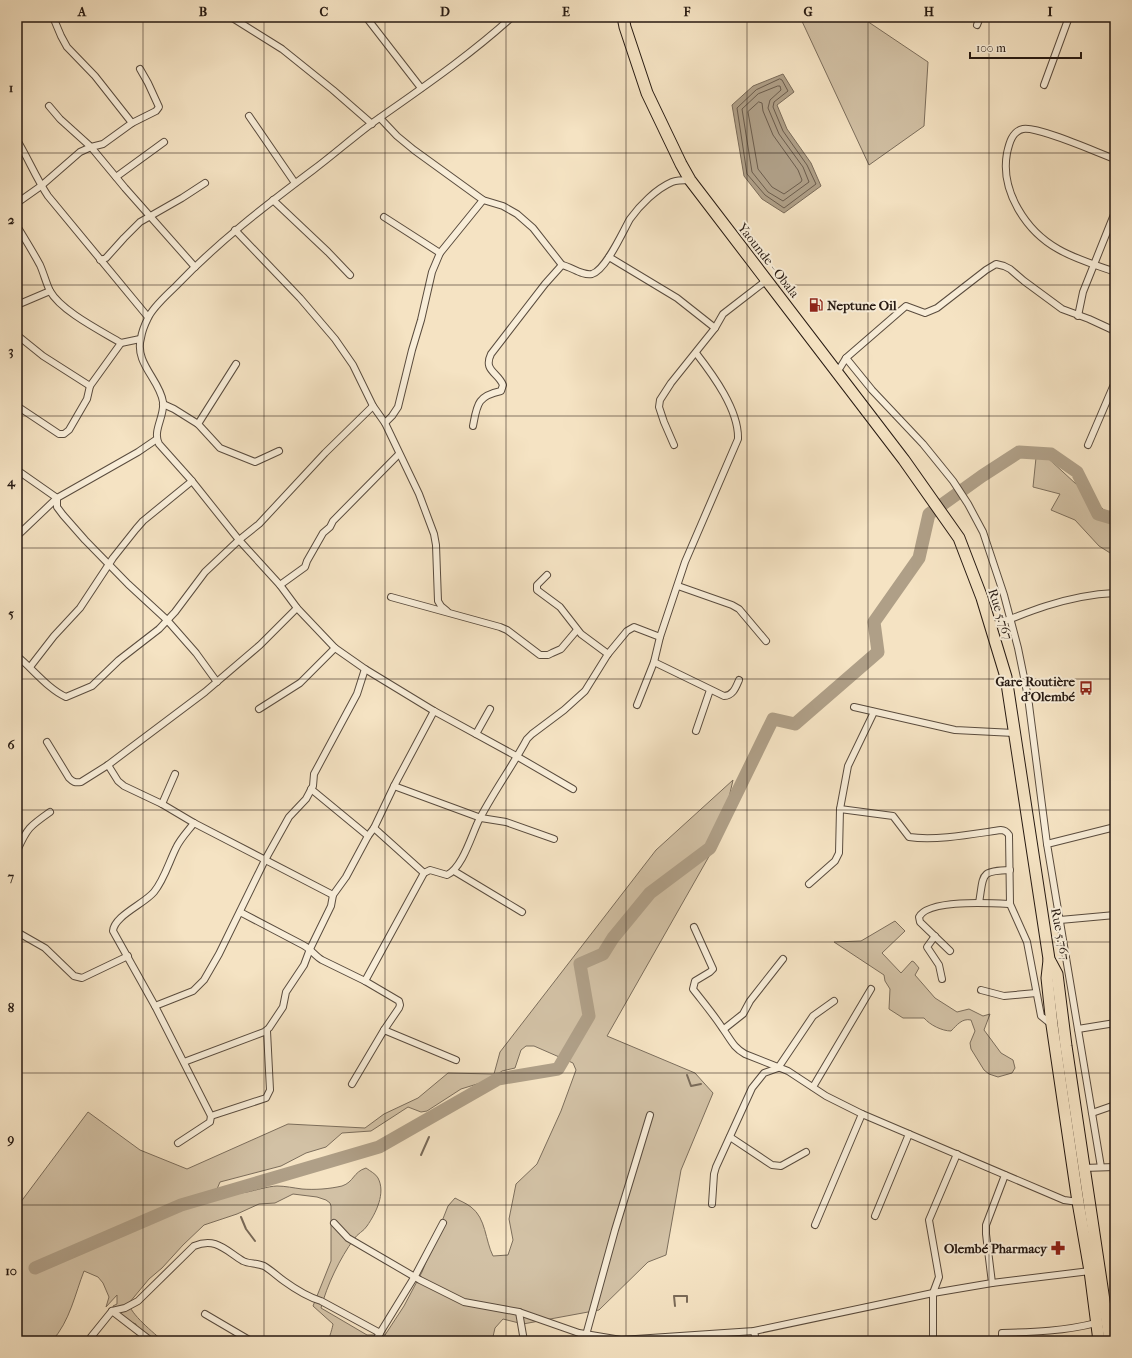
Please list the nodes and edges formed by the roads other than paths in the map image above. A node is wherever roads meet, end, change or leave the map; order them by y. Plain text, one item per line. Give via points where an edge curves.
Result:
1 (53, 17) edge
2 (231, 17) edge
3 (366, 17) edge
4 (512, 17) edge
5 (623, 17) edge
6 (980, 17) edge
7 (1069, 17) edge
8 (977, 25) dead end
9 (140, 69) dead end
10 (1044, 85) dead end
11 (421, 88) junction
12 (49, 106) dead end
13 (249, 116) dead end
14 (380, 118) junction
15 (132, 123) junction
16 (372, 124) junction
17 (17, 140) edge
18 (164, 142) dead end
19 (91, 147) junction
20 (1115, 159) edge
21 (116, 177) junction
22 (690, 180) junction
23 (205, 183) dead end
24 (295, 183) junction
25 (41, 186) junction
26 (273, 200) junction
27 (483, 200) junction
28 (17, 203) edge
29 (1115, 214) edge
30 (150, 216) junction
31 (384, 217) dead end
32 (17, 226) edge
33 (235, 230) junction
34 (440, 253) junction
35 (609, 257) junction
36 (100, 260) junction
37 (1095, 264) junction
38 (562, 265) junction
39 (195, 267) junction
40 (1115, 272) edge
41 (350, 275) dead end
42 (767, 280) junction
43 (50, 291) junction
44 (17, 305) edge
45 (1078, 316) junction
46 (148, 317) junction
47 (715, 328) junction
48 (1115, 331) edge
49 (18, 337) edge
50 (140, 339) junction
51 (121, 343) junction
52 (696, 353) junction
53 (846, 358) junction
54 (236, 364) dead end
55 (838, 371) junction
56 (1115, 382) edge
57 (90, 386) junction
58 (163, 404) junction
59 (17, 406) edge
60 (373, 406) junction
61 (385, 423) junction
62 (198, 424) junction
63 (473, 426) dead end
64 (157, 439) junction
65 (674, 445) dead end
66 (1088, 445) dead end
67 (279, 451) dead end
68 (399, 454) junction
69 (17, 470) edge
70 (192, 481) junction
71 (57, 498) junction
72 (17, 536) edge
73 (959, 538) joint
74 (239, 540) junction
75 (109, 564) junction
76 (547, 575) dead end
77 (280, 585) junction
78 (678, 586) junction
79 (1115, 592) edge
80 (391, 597) dead end
81 (297, 608) junction
82 (447, 611) junction
83 (167, 620) junction
84 (1010, 620) junction
85 (991, 626) junction
86 (578, 630) junction
87 (660, 636) junction
88 (766, 641) dead end
89 (335, 648) junction
90 (608, 654) junction
91 (17, 656) edge
92 (654, 662) junction
93 (30, 667) junction
94 (365, 669) junction
95 (739, 680) dead end
96 (217, 682) junction
97 (710, 690) junction
98 (637, 706) dead end
99 (854, 707) dead end
100 (490, 708) dead end
101 (259, 709) dead end
102 (434, 711) junction
103 (874, 712) junction
104 (696, 731) dead end
105 (1014, 733) junction
106 (476, 734) junction
107 (47, 742) dead end
108 (518, 757) junction
109 (108, 765) junction
110 (175, 774) dead end
111 (394, 786) junction
112 (311, 789) junction
113 (573, 789) dead end
114 (162, 804) junction
115 (840, 809) junction
116 (50, 812) dead end
117 (481, 818) junction
118 (194, 823) junction
119 (1115, 827) edge
120 (374, 828) junction
121 (368, 836) junction
122 (554, 839) dead end
123 (1047, 844) junction
124 (17, 851) edge
125 (265, 860) junction
126 (1010, 870) junction
127 (454, 871) junction
128 (425, 875) junction
129 (808, 884) dead end
130 (333, 895) junction
131 (979, 903) junction
132 (1010, 904) junction
133 (240, 912) junction
134 (522, 912) dead end
135 (1115, 916) edge
136 (1060, 920) junction
137 (694, 928) dead end
138 (17, 932) edge
139 (935, 936) junction
140 (310, 949) junction
141 (950, 951) dead end
142 (128, 956) junction
143 (783, 959) dead end
144 (1049, 959) junction
145 (942, 979) dead end
146 (366, 981) junction
147 (871, 990) dead end
148 (981, 990) dead end
149 (1036, 993) junction
150 (834, 1001) dead end
151 (156, 1006) junction
152 (1115, 1022) edge
153 (1052, 1025) junction
154 (724, 1029) junction
155 (1078, 1029) junction
156 (384, 1030) junction
157 (267, 1031) junction
158 (456, 1060) dead end
159 (184, 1062) junction
160 (778, 1068) junction
161 (352, 1084) dead end
162 (814, 1087) junction
163 (1115, 1105) edge
164 (862, 1114) junction
165 (1092, 1114) junction
166 (650, 1115) dead end
167 (211, 1116) junction
168 (909, 1134) junction
169 (730, 1137) junction
170 (178, 1143) dead end
171 (806, 1152) dead end
172 (957, 1154) junction
173 (1101, 1167) junction
174 (1115, 1167) edge
175 (1079, 1168) junction
176 (1005, 1175) junction
177 (1078, 1202) junction
178 (712, 1204) dead end
179 (875, 1216) dead end
180 (334, 1223) dead end
181 (443, 1223) dead end
182 (815, 1225) dead end
183 (1090, 1271) junction
184 (415, 1276) junction
185 (992, 1283) junction
186 (933, 1293) junction
187 (112, 1311) junction
188 (519, 1312) junction
189 (205, 1314) dead end
190 (1096, 1323) junction
191 (754, 1332) junction
192 (380, 1333) junction
193 (586, 1335) junction
194 (89, 1341) edge
195 (151, 1341) edge
196 (251, 1341) edge
197 (375, 1341) edge
198 (524, 1341) edge
199 (756, 1341) edge
200 (933, 1341) edge
201 (1002, 1341) edge
202 (1099, 1341) edge
203 (1110, 1341) edge

1 - 15 street via 67,46 95,76
2 - 16 street via 282,49
3 - 11 street
4 - 11 street
5 - 22 highway, Yaounde - Obala via 647,93
6 - 8 street
7 - 10 street
9 - 15 street via 159,107
11 - 14 street
12 - 19 street
13 - 24 street
14 - 16 street
14 - 27 street via 396,136
15 - 19 street via 103,144
16 - 24 street
17 - 25 street
18 - 21 street
19 - 21 street
19 - 25 street via 68,161
20 - 37 street via 1030,129 1016,132 1009,146 1006,176 1011,196 1019,211 1031,226 1058,249
21 - 30 street
22 - 35 street via 673,182 642,205 631,218
22 - 42 highway, Yaounde - Obala
23 - 30 street
24 - 26 street
25 - 28 street
25 - 36 street
26 - 33 street
26 - 41 street
27 - 34 street
27 - 38 street via 503,206 517,214 533,228
29 - 37 street
30 - 36 street via 135,227 106,258
30 - 39 street
31 - 34 street
32 - 43 street
33 - 39 street
33 - 60 street via 335,339 353,365
34 - 61 street via 432,272 398,407
35 - 38 street via 598,271 592,274 584,274
35 - 47 street via 677,298
36 - 46 street
37 - 40 street
37 - 45 street via 1082,292
38 - 63 street via 491,354 488,366 503,386 501,391 489,393 477,405
39 - 46 street
42 - 47 street via 723,314
42 - 55 highway, Yaounde - Obala
43 - 44 street
43 - 51 street via 68,310
45 - 48 street
45 - 53 street via 1062,309 1010,269 996,264 938,308 925,313 906,306
46 - 50 street
47 - 52 street
49 - 57 street via 42,356
50 - 51 street
50 - 58 street via 139,351
51 - 57 street
52 - 65 street via 660,400 659,407
52 - 78 street via 729,404 738,439 692,546
53 - 55 street
53 - 84 street via 923,444 968,504 983,532
54 - 62 street
55 - 73 highway, Yaounde - Obala
56 - 66 street
57 - 59 street via 88,399 64,434 58,434
58 - 62 street
58 - 64 street
60 - 61 street
60 - 74 street via 259,524
61 - 68 street
62 - 67 street via 220,448 252,461
64 - 70 street
64 - 71 street
68 - 77 street via 323,533 305,567
68 - 82 street via 419,494 434,534 438,601
69 - 71 street
70 - 74 street
70 - 75 street via 143,521
71 - 72 street
71 - 75 street via 57,507 63,515
73 - 85 highway, Rue 5.767
74 - 77 street
74 - 83 street via 205,572
75 - 83 street
75 - 93 street via 80,608
76 - 86 street via 537,585 536,590 560,607
77 - 81 street
78 - 87 street
78 - 88 street via 739,609
79 - 84 street via 1050,604
80 - 82 street
81 - 89 street
81 - 96 street via 260,645
82 - 86 street via 507,630 544,656 561,649
83 - 93 street via 92,686 66,697 54,690
83 - 96 street
84 - 85 street
84 - 123 street via 1028,697
85 - 105 highway, Rue 5.767 via 1006,677
86 - 90 street
87 - 90 street via 630,628
87 - 92 street
89 - 94 street
89 - 101 street via 300,683
90 - 108 street via 585,691 532,734
91 - 93 street
92 - 97 street
92 - 98 street
94 - 102 street
94 - 112 street via 357,694 314,774
95 - 97 street via 728,696
96 - 109 street
97 - 104 street
99 - 103 street
100 - 106 street
102 - 106 street
102 - 111 street
103 - 105 street via 955,730
103 - 115 street via 848,766
105 - 144 highway, Rue 5.767
106 - 108 street
107 - 109 street via 72,782 81,782
108 - 113 street
108 - 117 street
109 - 114 street via 124,786
110 - 114 street
111 - 117 street
111 - 120 street
112 - 121 street
112 - 125 street via 306,799 289,817
114 - 118 street
115 - 126 street via 892,816 909,837 916,838 1005,830 1009,835
115 - 129 street via 839,853 835,861
116 - 124 street via 32,824 24,834
117 - 122 street via 506,822
117 - 127 street
118 - 125 street
118 - 142 street via 176,846 153,893 113,926 113,932
119 - 123 street
120 - 121 street
120 - 128 street
121 - 130 street
123 - 136 street
125 - 130 street
125 - 133 street
126 - 131 street via 987,873
126 - 132 street
127 - 128 street via 447,875 430,870
127 - 134 street
128 - 146 street
130 - 140 street via 331,906
131 - 132 street
131 - 139 street via 952,904 923,912 919,920
132 - 149 street via 1027,942
133 - 140 street
133 - 151 street via 204,980 193,991
135 - 136 street
136 - 155 street
137 - 154 street via 713,969 695,981 693,989
138 - 142 street via 45,948 78,978
139 - 141 street
139 - 145 street via 927,947 939,965
140 - 146 street via 315,956
140 - 157 street via 304,965 286,992 283,1007
142 - 151 street
143 - 154 street via 750,1000 743,1014
144 - 153 highway via 1047,978
144 - 175 highway, Rue 5.767 via 1057,974
146 - 156 street via 399,1001 399,1008
147 - 162 street
148 - 149 street via 1004,996
149 - 153 street via 1041,1016
150 - 160 street via 813,1016
151 - 159 street
152 - 155 street
153 - 175 highway
154 - 160 street via 734,1047
155 - 165 street
156 - 158 street
156 - 161 street
157 - 159 street
157 - 167 street via 270,1090 266,1098
159 - 167 street
160 - 162 street via 788,1071
160 - 169 street via 764,1073 752,1088
162 - 164 street
163 - 165 street
164 - 168 street
164 - 182 street
165 - 173 street
166 - 193 street
167 - 170 street via 210,1122
168 - 172 street
168 - 179 street
169 - 171 street via 777,1166
169 - 178 street via 714,1174
172 - 176 street
172 - 186 street via 929,1220 939,1277
173 - 174 street
173 - 175 street
175 - 177 highway
175 - 203 highway, Rue 5.767
176 - 177 street via 1064,1200
176 - 185 street via 986,1225
177 - 183 highway
180 - 184 street via 348,1238
181 - 184 street
183 - 185 street
183 - 190 highway
184 - 188 street via 464,1302
184 - 192 street
185 - 186 street
186 - 191 street
186 - 200 street
187 - 192 street via 138,1301 194,1246 208,1242 215,1243 245,1262 264,1267 312,1298
187 - 194 street
187 - 195 street
188 - 193 street
188 - 198 street
189 - 196 street
190 - 201 street via 1050,1331 1002,1333
190 - 202 highway
191 - 193 street via 621,1340
191 - 199 street
192 - 197 street

